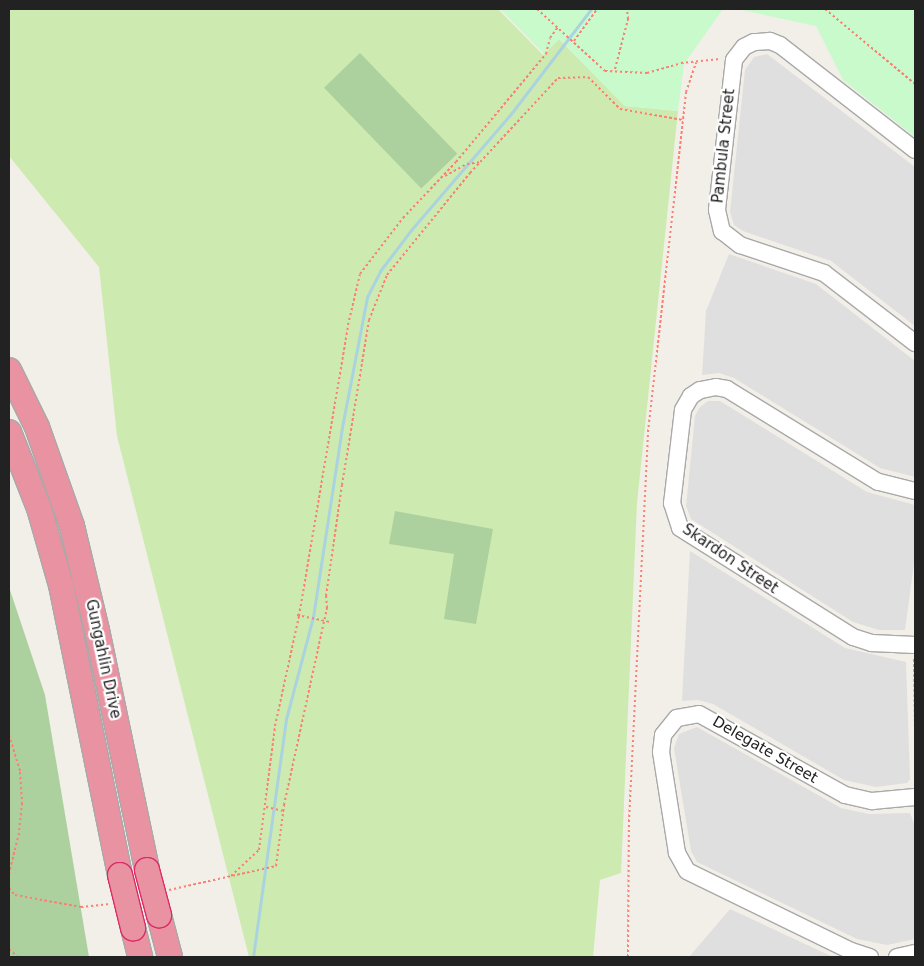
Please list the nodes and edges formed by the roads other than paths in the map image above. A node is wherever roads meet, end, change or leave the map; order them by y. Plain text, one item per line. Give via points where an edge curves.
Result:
1 (915, 150) edge
2 (915, 343) edge
3 (9, 370) edge
4 (9, 432) edge
5 (915, 491) edge
6 (913, 645) edge
7 (915, 797) edge
8 (915, 953) edge
9 (140, 957) edge
10 (170, 957) edge
11 (870, 957) edge
12 (897, 957) edge

1 - 2 street, Pambula Street via 780,45 770,41 754,42 740,51 734,60 717,210 722,231 740,245 824,273
3 - 10 highway, Gungahlin Drive, bridge via 38,427 72,526 147,870
4 - 9 highway, Gungahlin Drive, bridge via 39,508 61,585 120,875
5 - 6 street, Skardon Street via 878,482 727,389 710,387 700,390 687,401 683,410 672,508 680,528 853,637 872,643
7 - 11 street, Delegate Street via 872,801 845,795 699,714 677,718 663,735 661,752 677,853 687,871 851,951
8 - 12 street

